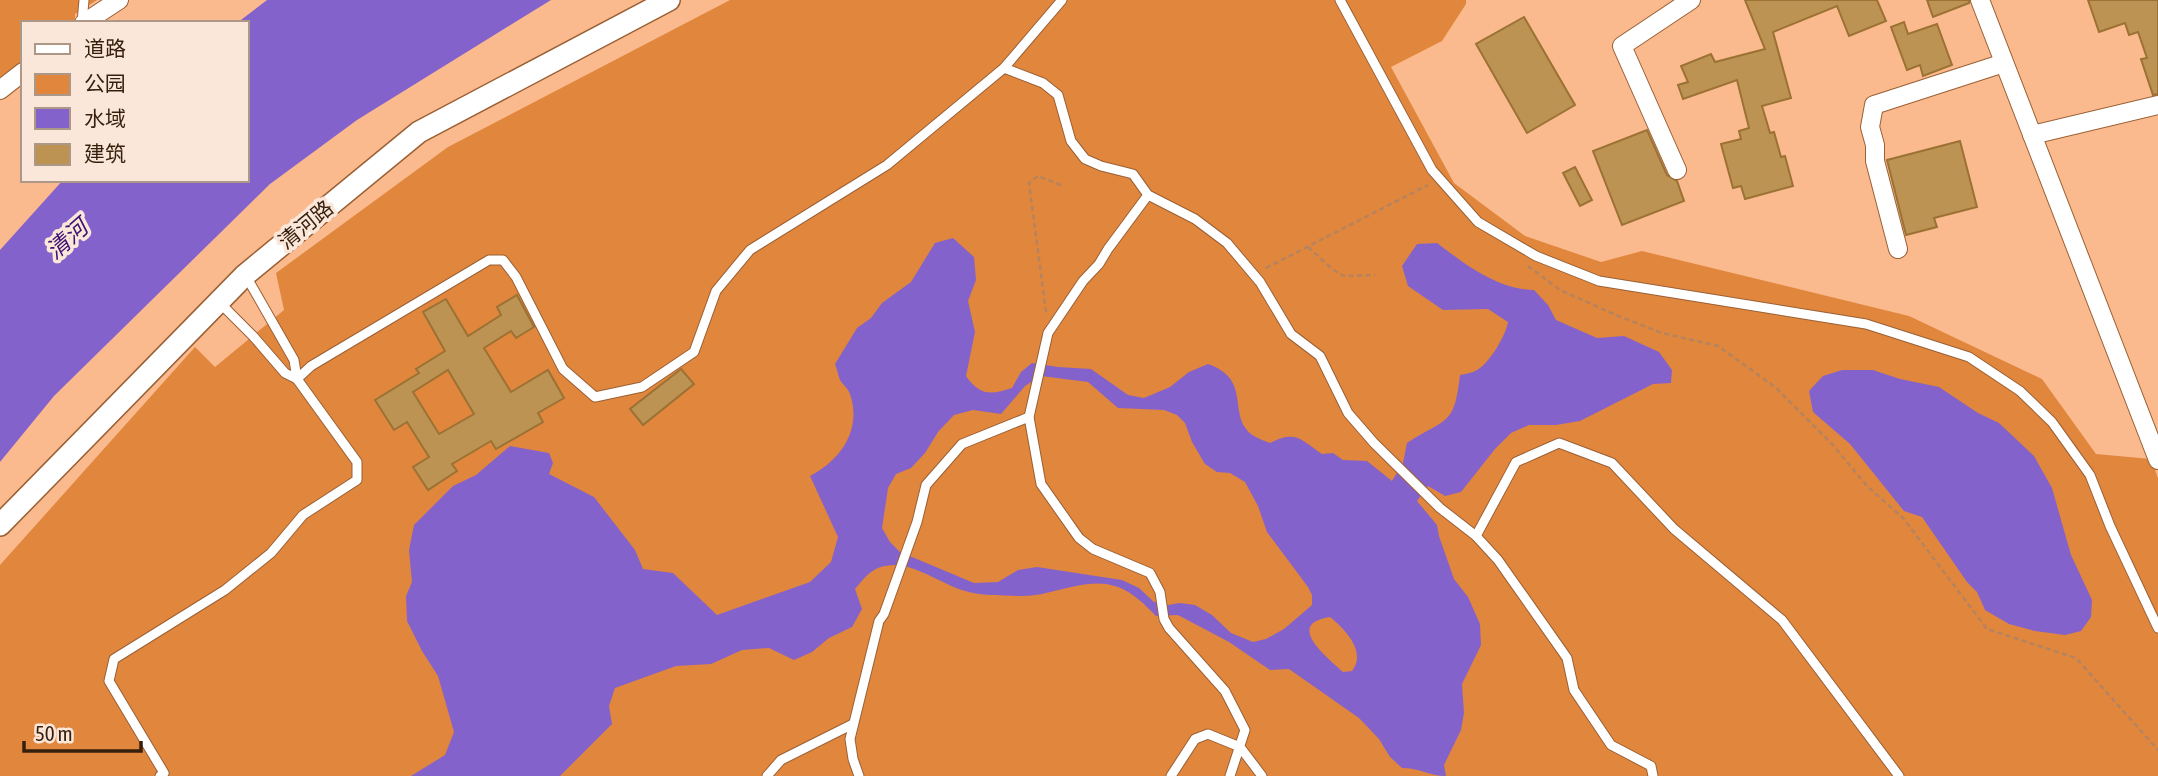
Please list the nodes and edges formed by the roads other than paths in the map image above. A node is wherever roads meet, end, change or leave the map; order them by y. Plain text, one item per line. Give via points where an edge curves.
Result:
1 (84, 0) edge
2 (120, 0) edge
3 (669, 0) edge
4 (1062, 0) edge
5 (1340, 0) edge
6 (1980, 0) edge
7 (1685, 2) edge
8 (83, 21) edge
9 (86, 21) edge
10 (2004, 62) junction
11 (1004, 68) junction
12 (21, 74) edge
13 (0, 90) edge
14 (2158, 105) edge
15 (2032, 135) junction
16 (1677, 170) dead end
17 (1148, 195) junction
18 (1898, 249) dead end
19 (245, 275) junction
20 (217, 300) junction
21 (297, 379) junction
22 (1029, 417) junction
23 (2158, 460) edge
24 (0, 525) edge
25 (1476, 536) junction
26 (2158, 628) edge
27 (853, 724) junction
28 (1240, 747) junction
29 (160, 776) edge
30 (767, 776) edge
31 (859, 776) edge
32 (1171, 776) edge
33 (1230, 776) edge
34 (1262, 776) edge
35 (1653, 776) edge
36 (1899, 776) edge

1 - 8 lane
2 - 9 street
3 - 19 street, 清河路 via 419,132
4 - 11 lane
5 - 26 lane via 1432,170 1478,222 1536,256 1599,281 1866,324 1969,357 2020,391 2052,422 2090,475
6 - 10 street
7 - 16 street via 1622,46
10 - 15 street
10 - 18 street via 1874,105 1870,127 1875,160
11 - 17 lane via 1043,83 1058,95 1071,141 1085,159 1133,174
11 - 21 lane via 887,165 750,250 716,291 694,352 642,387 595,397 563,369 503,260 489,260 311,366
12 - 13 street
14 - 15 street
15 - 23 street
17 - 22 lane via 1048,333
17 - 25 lane via 1195,219 1227,243 1290,334 1320,356 1348,413 1440,508
19 - 20 street, 清河路
19 - 21 lane via 294,360
20 - 21 lane via 285,373
20 - 24 street, 清河路
21 - 29 lane via 357,461 357,480 303,515 271,553 225,590 114,659 109,681 164,773
22 - 27 lane via 962,444 926,485 917,522 878,621
22 - 28 lane via 1041,484 1079,538 1093,550 1150,573 1169,628 1225,691 1245,730
25 - 35 lane via 1567,658 1574,690 1611,745 1651,766
25 - 36 lane via 1516,462 1559,443 1612,463 1674,528 1782,620
27 - 30 lane via 781,760
27 - 31 lane via 849,739
28 - 32 lane via 1209,734 1195,739
28 - 33 lane
28 - 34 lane

